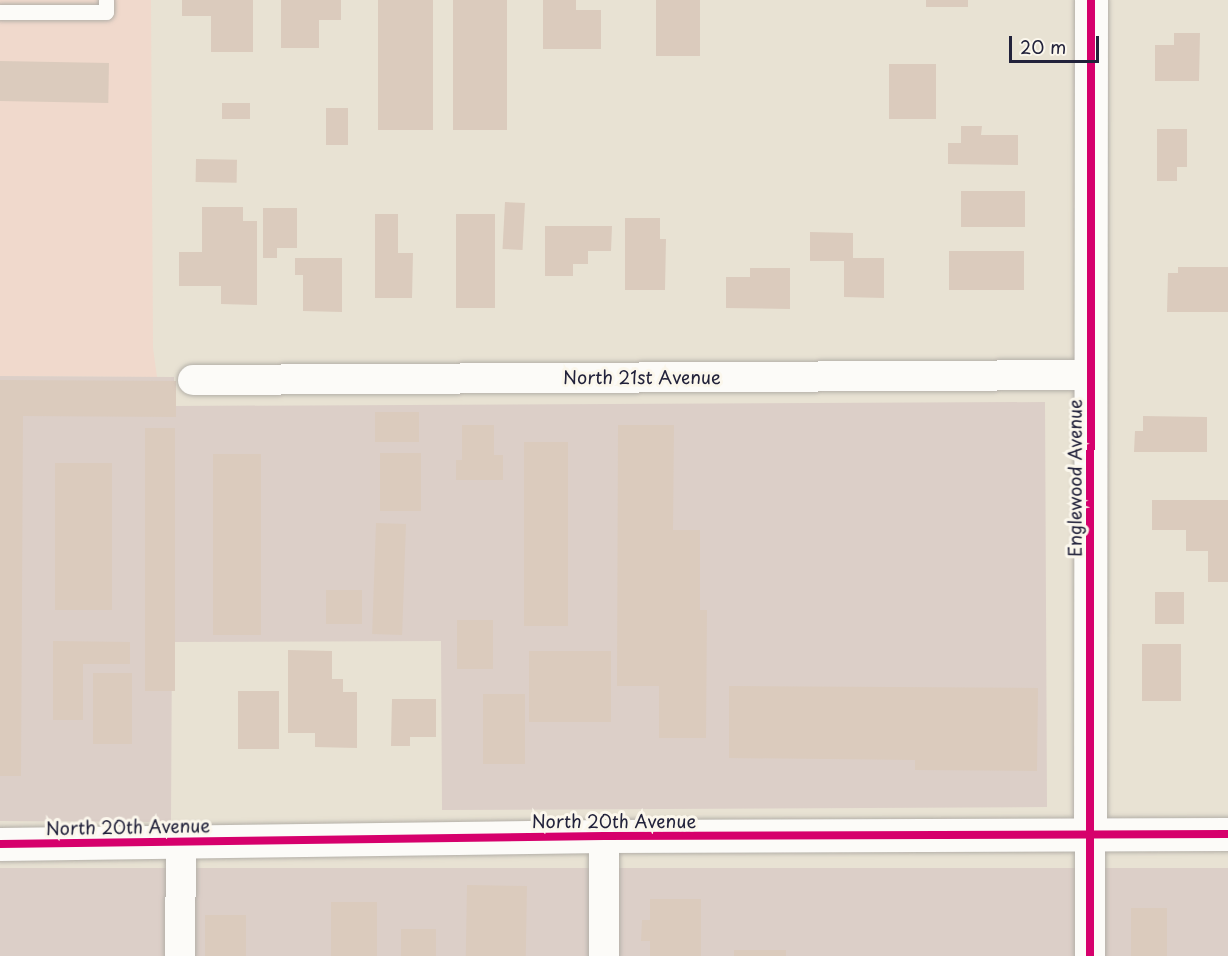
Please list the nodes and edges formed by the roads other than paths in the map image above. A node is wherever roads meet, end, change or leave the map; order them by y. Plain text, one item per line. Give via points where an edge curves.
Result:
1 (106, 0) edge
2 (1091, 0) edge
3 (0, 12) edge
4 (1091, 375) junction
5 (193, 380) dead end
6 (1090, 834) junction
7 (1228, 834) edge
8 (604, 836) junction
9 (181, 841) junction
10 (0, 844) edge
11 (180, 956) edge
12 (604, 956) edge
13 (1090, 956) edge

1 - 3 lane via 106,12
2 - 4 street, Englewood Avenue
4 - 5 street, North 21st Avenue
4 - 6 street, Englewood Avenue
6 - 7 street, North 20th Avenue
6 - 8 street, North 20th Avenue
6 - 13 street, Englewood Avenue
8 - 9 street, North 20th Avenue
8 - 12 street
9 - 10 street, North 20th Avenue
9 - 11 street

